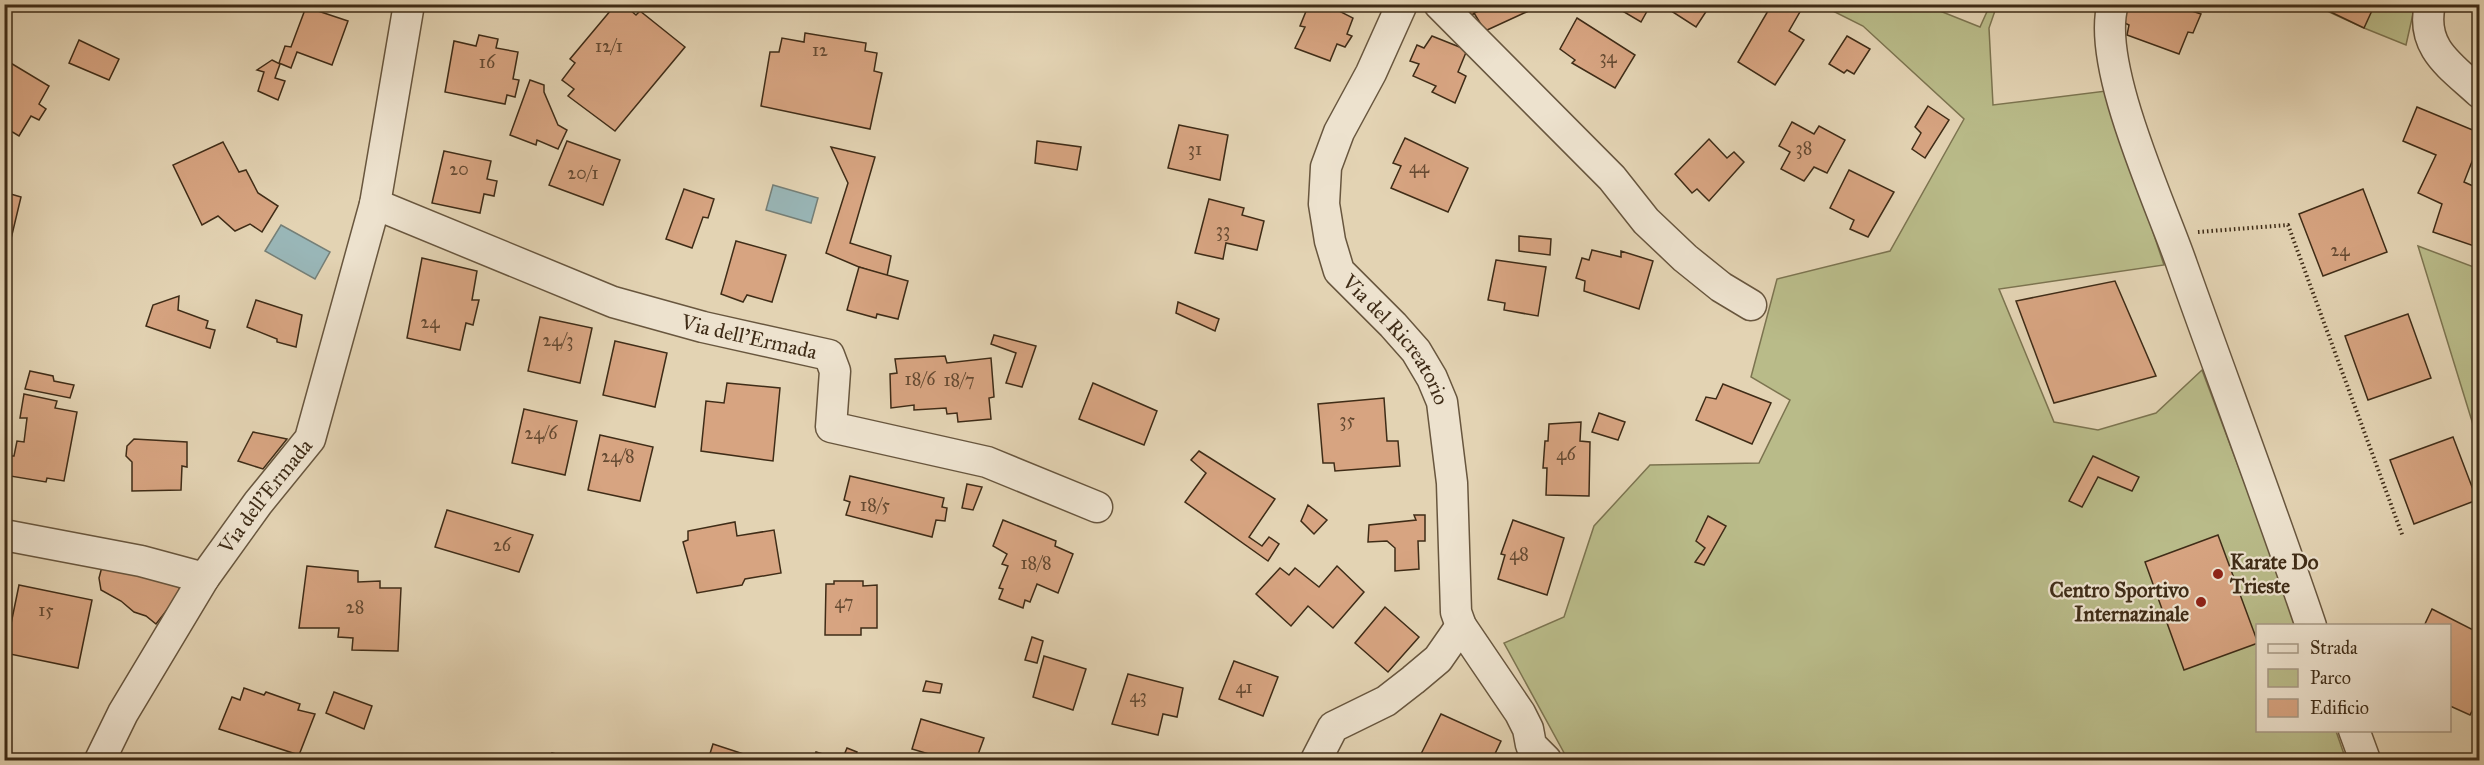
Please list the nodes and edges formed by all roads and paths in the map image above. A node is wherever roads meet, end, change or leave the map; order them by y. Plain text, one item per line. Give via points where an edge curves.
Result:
1 (409, 4) edge
2 (1402, 4) edge
3 (1439, 4) edge
4 (2113, 4) edge
5 (2430, 4) edge
6 (2480, 93) edge
7 (375, 204) junction
8 (2171, 234) junction
9 (1751, 305) dead end
10 (1097, 507) dead end
11 (4, 535) edge
12 (2403, 537) dead end
13 (204, 578) junction
14 (2310, 624) edge
15 (1461, 626) junction
16 (2355, 732) edge
17 (100, 760) edge
18 (1316, 760) edge
19 (1546, 760) edge
20 (2365, 760) edge

1 - 7 street, Via dell'Ermada
2 - 15 street, Via del Ricreatorio via 1339,132 1326,167 1324,204 1339,271 1416,351 1442,402 1452,483 1456,612
3 - 9 street via 1612,178 1646,221 1684,258
4 - 8 street via 2109,41 2120,88
5 - 6 street via 2430,42
7 - 10 street, Via dell'Ermada via 614,302 829,355 835,371 831,428 987,462
7 - 13 street, Via dell'Ermada via 310,439
8 - 12 path via 2288,225
8 - 14 street
11 - 13 street via 141,561
13 - 17 street, Via dell'Ermada via 123,713
15 - 18 street via 1438,659 1413,680 1386,701 1333,727
15 - 19 street, Via del Ricreatorio via 1520,713 1531,745
16 - 20 street

